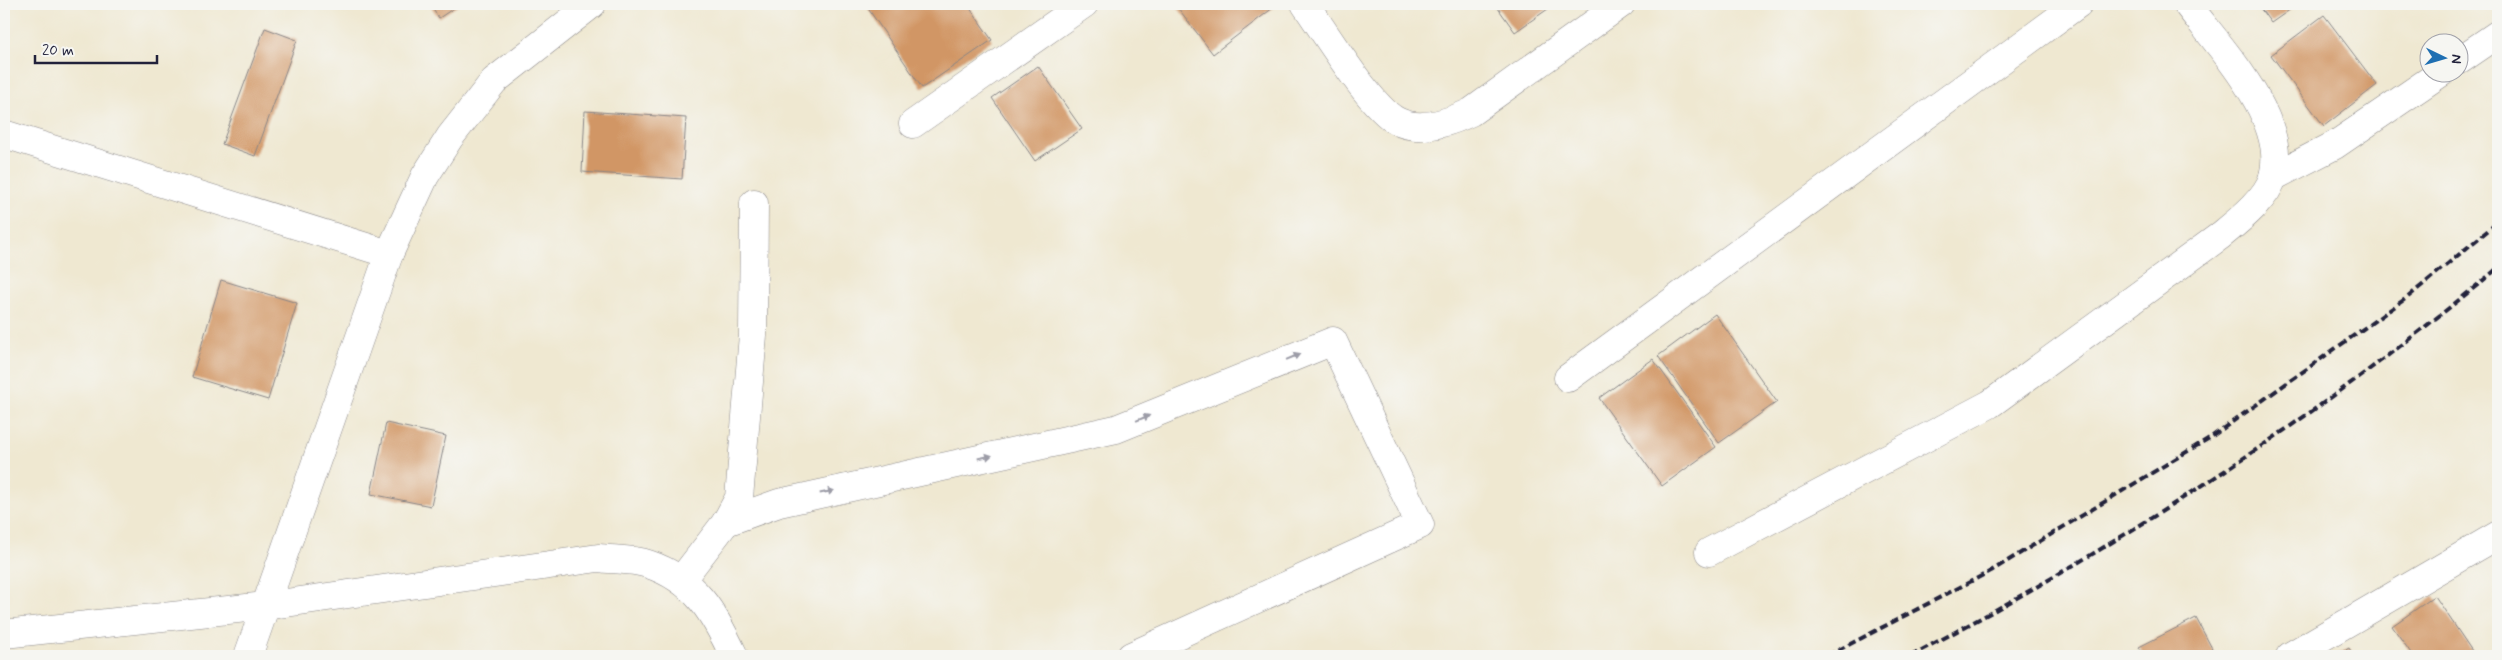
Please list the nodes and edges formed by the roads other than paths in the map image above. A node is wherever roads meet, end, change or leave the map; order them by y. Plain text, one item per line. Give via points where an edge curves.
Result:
1 (1084, 4) edge
2 (1305, 4) edge
3 (1621, 4) edge
4 (2078, 4) edge
5 (2187, 4) edge
6 (581, 7) edge
7 (2498, 34) edge
8 (2470, 53) edge
9 (2427, 82) edge
10 (912, 124) dead end
11 (4, 134) edge
12 (2273, 177) junction
13 (754, 203) dead end
14 (390, 254) junction
15 (1568, 378) dead end
16 (726, 522) junction
17 (2498, 534) edge
18 (1709, 552) dead end
19 (682, 579) junction
20 (265, 606) junction
21 (4, 634) edge
22 (248, 656) edge
23 (734, 656) edge
24 (1131, 656) edge
25 (2290, 656) edge

1 - 10 street
2 - 3 street via 1376,103 1398,122 1423,126 1451,122 1471,112
4 - 15 street
5 - 12 street via 2256,96 2275,142
6 - 14 street via 494,81 450,137 425,176
7 - 8 street
9 - 12 street via 2335,145
11 - 14 street
12 - 18 street via 2254,207 2220,236 1990,404
13 - 16 street via 753,335 739,498
14 - 20 street
16 - 19 street
16 -> 24 street via 779,503 1116,429 1333,341 1420,525
17 - 25 street
19 - 20 street via 647,564 598,558
19 - 23 street via 717,619
20 - 21 street
20 - 22 street

